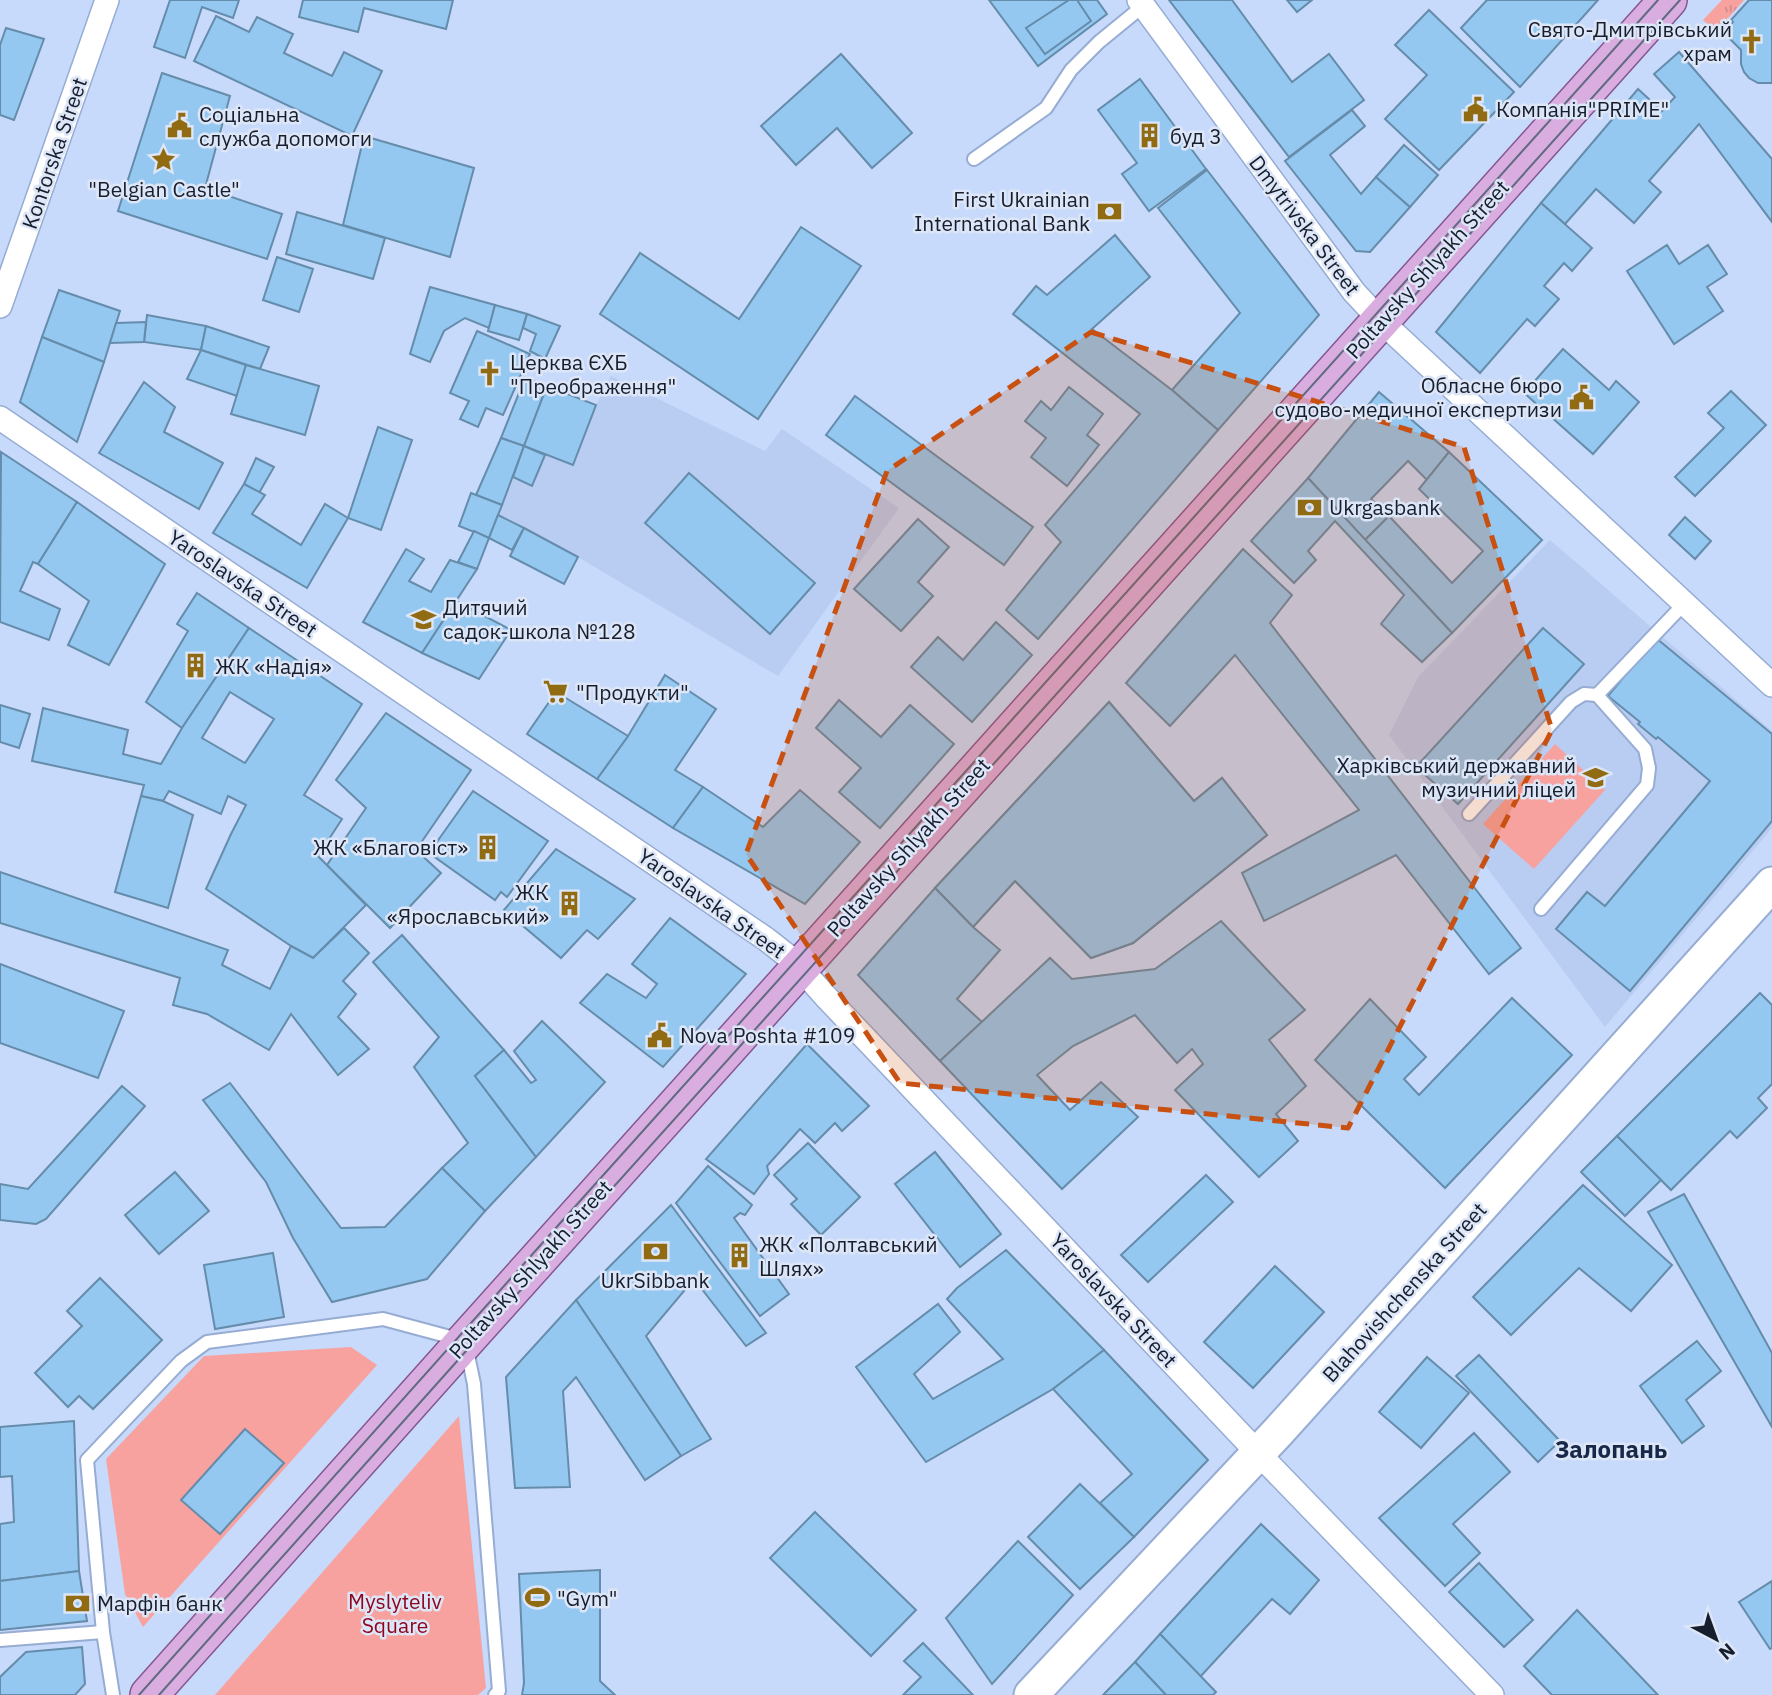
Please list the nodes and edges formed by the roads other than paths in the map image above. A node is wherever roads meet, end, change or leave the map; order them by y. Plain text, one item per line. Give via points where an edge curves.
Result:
1 (107, 0) edge
2 (1668, 0) edge
3 (1141, 3) edge
4 (974, 159) dead end
5 (0, 306) edge
6 (1381, 321) junction
7 (0, 418) edge
8 (1684, 604) junction
9 (1772, 685) edge
10 (1597, 695) junction
11 (1469, 814) dead end
12 (1772, 884) edge
13 (1541, 909) dead end
14 (800, 968) junction
15 (465, 1340) junction
16 (1258, 1453) junction
17 (103, 1632) junction
18 (0, 1640) edge
19 (113, 1695) edge
20 (149, 1695) edge
21 (495, 1695) edge
22 (1031, 1695) edge
23 (1492, 1695) edge

1 - 5 street, Kontorska Street
2 - 6 main road, Poltavsky Shlyakh Street
3 - 4 lane via 1071,70 1046,108
3 - 6 street, Dmytrivska Street via 1354,292
6 - 8 street, Dmytrivska Street
6 - 14 main road, Poltavsky Shlyakh Street
7 - 14 street, Yaroslavska Street via 766,939
8 - 9 street, Dmytrivska Street
8 - 10 lane
10 - 11 lane via 1584,694 1571,702
10 - 13 lane via 1644,750 1647,785
12 - 16 street, Blahovishchenska Street
14 - 15 main road, Poltavsky Shlyakh Street
14 - 16 street, Yaroslavska Street
15 - 17 lane via 383,1319 207,1342 181,1361 87,1460
15 - 20 main road, Poltavsky Shlyakh Street
15 - 21 lane via 475,1398 499,1691
16 - 22 street, Blahovishchenska Street
16 - 23 street, Yaroslavska Street
17 - 18 lane
17 - 19 lane

